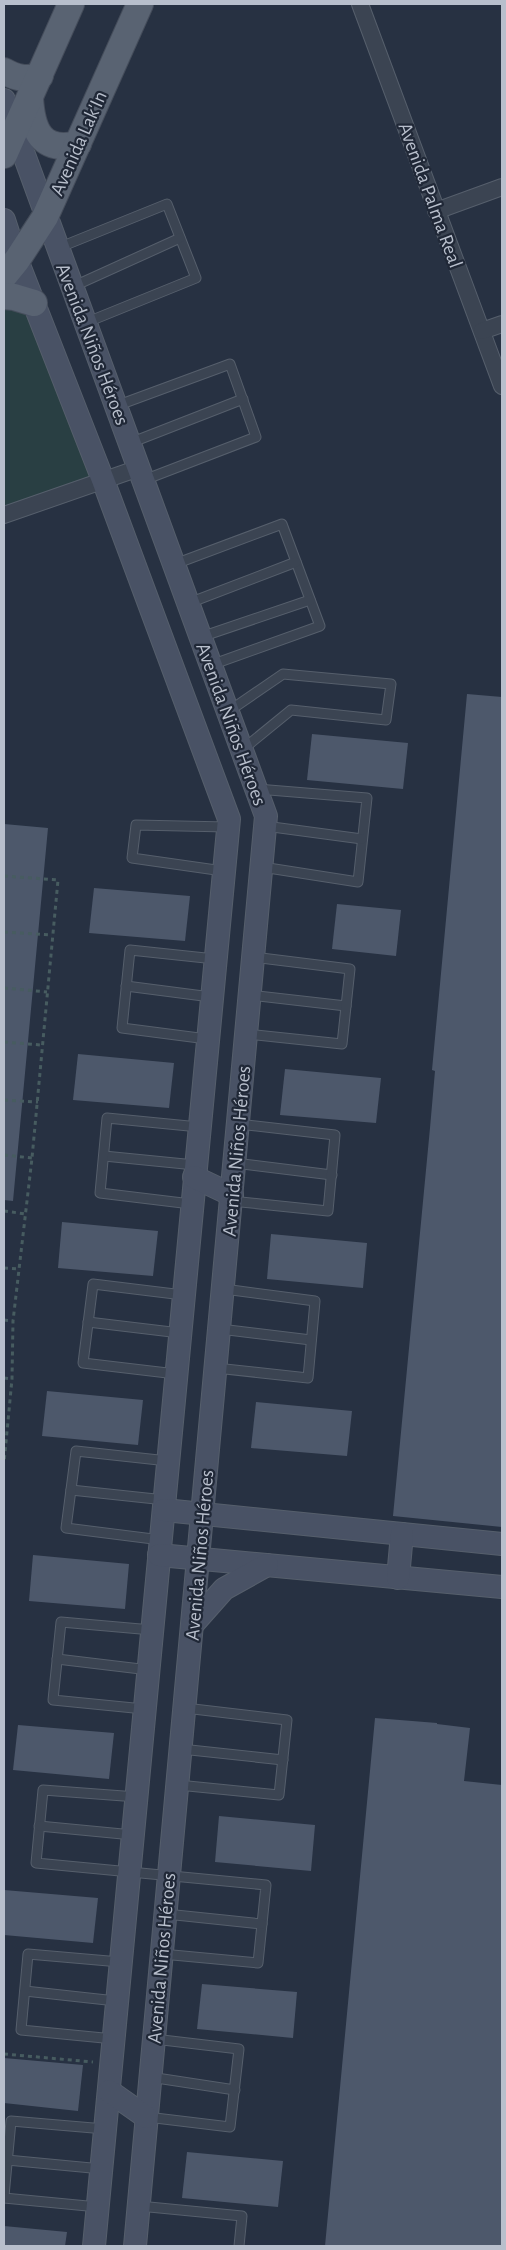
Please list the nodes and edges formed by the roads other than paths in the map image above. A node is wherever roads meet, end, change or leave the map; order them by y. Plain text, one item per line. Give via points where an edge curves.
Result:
1 (71, 4) edge
2 (140, 4) edge
3 (360, 4) edge
4 (4, 71) edge
5 (35, 87) junction
6 (4, 100) edge
7 (15, 131) junction
8 (78, 144) junction
9 (4, 155) edge
10 (502, 187) edge
11 (436, 211) junction
12 (45, 217) junction
13 (4, 220) edge
14 (180, 238) junction
15 (57, 249) junction
16 (10, 268) edge
17 (72, 288) junction
18 (4, 296) edge
19 (34, 303) junction
20 (85, 323) junction
21 (502, 324) edge
22 (482, 331) junction
23 (502, 386) edge
24 (243, 400) junction
25 (116, 406) junction
26 (130, 443) junction
27 (142, 474) junction
28 (103, 480) junction
29 (4, 515) edge
30 (296, 562) junction
31 (174, 564) junction
32 (310, 600) junction
33 (188, 603) junction
34 (201, 637) junction
35 (211, 665) junction
36 (228, 712) junction
37 (242, 750) junction
38 (256, 788) junction
39 (265, 821) junction
40 (228, 823) junction
41 (362, 839) junction
42 (261, 867) junction
43 (224, 871) junction
44 (253, 957) junction
45 (215, 959) junction
46 (126, 986) junction
47 (250, 995) junction
48 (211, 998) junction
49 (346, 1006) junction
50 (246, 1034) junction
51 (207, 1039) junction
52 (238, 1124) junction
53 (199, 1127) junction
54 (104, 1156) junction
55 (235, 1163) junction
56 (195, 1171) junction
57 (332, 1175) junction
58 (232, 1198) junction
59 (192, 1204) junction
60 (223, 1289) junction
61 (183, 1295) junction
62 (88, 1322) junction
63 (220, 1329) junction
64 (180, 1333) junction
65 (311, 1340) junction
66 (216, 1368) junction
67 (176, 1374) junction
68 (168, 1461) junction
69 (71, 1490) junction
70 (164, 1505) junction
71 (203, 1514) junction
72 (402, 1534) junction
73 (502, 1544) edge
74 (160, 1547) junction
75 (199, 1559) junction
76 (267, 1565) junction
77 (398, 1578) junction
78 (502, 1588) edge
79 (193, 1624) junction
80 (152, 1630) junction
81 (57, 1659) junction
82 (149, 1670) junction
83 (185, 1708) junction
84 (145, 1709) junction
85 (181, 1749) junction
86 (283, 1760) junction
87 (178, 1785) junction
88 (137, 1798) junction
89 (40, 1826) junction
90 (133, 1835) junction
91 (130, 1872) junction
92 (169, 1875) junction
93 (166, 1914) junction
94 (262, 1924) junction
95 (162, 1954) junction
96 (122, 1962) junction
97 (25, 1991) junction
98 (118, 2001) junction
99 (114, 2039) junction
100 (154, 2039) junction
101 (150, 2077) junction
102 (235, 2090) junction
103 (109, 2091) junction
104 (146, 2116) junction
105 (106, 2129) junction
106 (7, 2160) junction
107 (102, 2169) junction
108 (4, 2197) edge
109 (138, 2206) junction
110 (98, 2207) junction
111 (94, 2246) edge
112 (135, 2246) edge
113 (239, 2246) edge

1 - 5 main road
2 - 8 main road, Avenida Lak'In
3 - 11 street, Avenida Palma Real
4 - 5 main road via 28,79
5 - 7 main road
5 - 8 main road via 31,117 43,141 54,147
6 - 7 main road, Avenida Niños Héroes
7 - 9 main road
7 - 12 main road, Avenida Niños Héroes
8 - 12 main road, Avenida Lak'In
10 - 11 street
11 - 22 street, Avenida Palma Real
12 - 15 main road, Avenida Niños Héroes
12 - 16 main road, Avenida Lak'In
13 - 16 main road, Avenida Niños Héroes
14 - 15 lane via 167,204
14 - 17 lane
14 - 20 lane via 196,278
15 - 17 main road, Avenida Niños Héroes
16 - 19 main road, Avenida Niños Héroes
17 - 20 main road, Avenida Niños Héroes
18 - 19 main road
19 - 28 main road, Avenida Niños Héroes
20 - 25 main road, Avenida Niños Héroes
21 - 22 street
22 - 23 street, Avenida Palma Real
24 - 25 lane via 230,364
24 - 26 lane
24 - 27 lane via 256,436
25 - 26 main road, Avenida Niños Héroes
26 - 27 main road, Avenida Niños Héroes
27 - 28 street
27 - 31 main road, Avenida Niños Héroes
28 - 29 street
28 - 40 main road, Avenida Niños Héroes
30 - 31 lane via 282,524
30 - 32 lane
30 - 33 lane
31 - 33 main road, Avenida Niños Héroes
32 - 34 lane
32 - 35 lane via 320,626
33 - 34 main road, Avenida Niños Héroes
34 - 35 main road, Avenida Niños Héroes
35 - 36 main road, Avenida Niños Héroes
36 - 37 main road, Avenida Niños Héroes
36 - 37 lane via 283,674 391,684 386,720 291,710
37 - 38 main road, Avenida Niños Héroes
38 - 39 main road, Avenida Niños Héroes
38 - 41 lane via 367,798
39 - 40 main road
39 - 41 lane
39 - 42 main road, Avenida Niños Héroes
40 - 43 main road, Avenida Niños Héroes
40 - 43 lane via 136,825 132,858
41 - 42 lane via 358,882
42 - 44 main road, Avenida Niños Héroes
43 - 45 main road, Avenida Niños Héroes
44 - 47 main road, Avenida Niños Héroes
44 - 49 lane via 350,969
45 - 46 lane via 130,950
45 - 48 main road, Avenida Niños Héroes
46 - 48 lane
46 - 51 lane via 122,1028
47 - 49 lane
47 - 50 main road, Avenida Niños Héroes
48 - 51 main road, Avenida Niños Héroes
49 - 50 lane via 342,1044
50 - 52 main road, Avenida Niños Héroes
51 - 53 main road, Avenida Niños Héroes
52 - 55 main road, Avenida Niños Héroes
52 - 57 lane via 335,1135
53 - 54 lane via 107,1118
53 - 56 main road, Avenida Niños Héroes
54 - 56 lane
54 - 59 lane via 100,1193
55 - 57 lane
55 - 58 main road, Avenida Niños Héroes
56 - 58 main road
56 - 59 main road, Avenida Niños Héroes
57 - 58 lane via 328,1211
58 - 60 main road, Avenida Niños Héroes
59 - 61 main road, Avenida Niños Héroes
60 - 63 main road, Avenida Niños Héroes
60 - 65 lane via 315,1300
61 - 62 lane via 93,1284
61 - 64 main road, Avenida Niños Héroes
62 - 64 lane
62 - 67 lane via 83,1363
63 - 65 lane
63 - 66 main road, Avenida Niños Héroes
64 - 67 main road, Avenida Niños Héroes
65 - 66 lane via 308,1378
66 - 71 main road, Avenida Niños Héroes
67 - 68 main road, Avenida Niños Héroes
68 - 69 lane via 76,1451
68 - 70 main road, Avenida Niños Héroes
69 - 70 lane
69 - 74 lane via 66,1528
70 - 71 main road
70 - 74 main road, Avenida Niños Héroes
71 - 72 main road
71 - 75 main road, Avenida Niños Héroes
72 - 73 main road
72 - 77 main road
74 - 75 main road
74 - 80 main road, Avenida Niños Héroes
75 - 76 main road
75 - 79 main road, Avenida Niños Héroes
76 - 77 main road
76 - 79 main road via 224,1589
77 - 78 main road
79 - 83 main road, Avenida Niños Héroes
80 - 81 lane via 61,1622
80 - 82 main road, Avenida Niños Héroes
81 - 82 lane
81 - 84 lane via 53,1700
82 - 84 main road, Avenida Niños Héroes
83 - 85 main road, Avenida Niños Héroes
83 - 86 lane via 287,1720
84 - 88 main road, Avenida Niños Héroes
85 - 86 lane
85 - 87 main road, Avenida Niños Héroes
86 - 87 lane via 279,1795
87 - 92 main road, Avenida Niños Héroes
88 - 89 lane via 43,1790
88 - 90 main road, Avenida Niños Héroes
89 - 90 lane
89 - 91 lane via 36,1863
90 - 91 main road, Avenida Niños Héroes
91 - 92 lane
91 - 96 main road, Avenida Niños Héroes
92 - 93 main road, Avenida Niños Héroes
92 - 94 lane via 266,1885
93 - 94 lane
93 - 95 main road, Avenida Niños Héroes
94 - 95 lane via 258,1963
95 - 100 main road, Avenida Niños Héroes
96 - 97 lane via 28,1954
96 - 98 main road, Avenida Niños Héroes
97 - 98 lane
97 - 99 lane via 21,2030
98 - 99 main road, Avenida Niños Héroes
99 - 103 main road, Avenida Niños Héroes
100 - 101 main road, Avenida Niños Héroes
100 - 102 lane via 239,2049
101 - 102 lane
101 - 104 main road, Avenida Niños Héroes
102 - 104 lane via 230,2127
103 - 104 main road
103 - 105 main road, Avenida Niños Héroes
104 - 109 main road, Avenida Niños Héroes
105 - 106 lane via 11,2121
105 - 107 main road, Avenida Niños Héroes
106 - 107 lane
106 - 108 lane
107 - 110 main road, Avenida Niños Héroes
108 - 110 lane
109 - 112 main road, Avenida Niños Héroes
109 - 113 lane via 242,2216
110 - 111 main road, Avenida Niños Héroes

